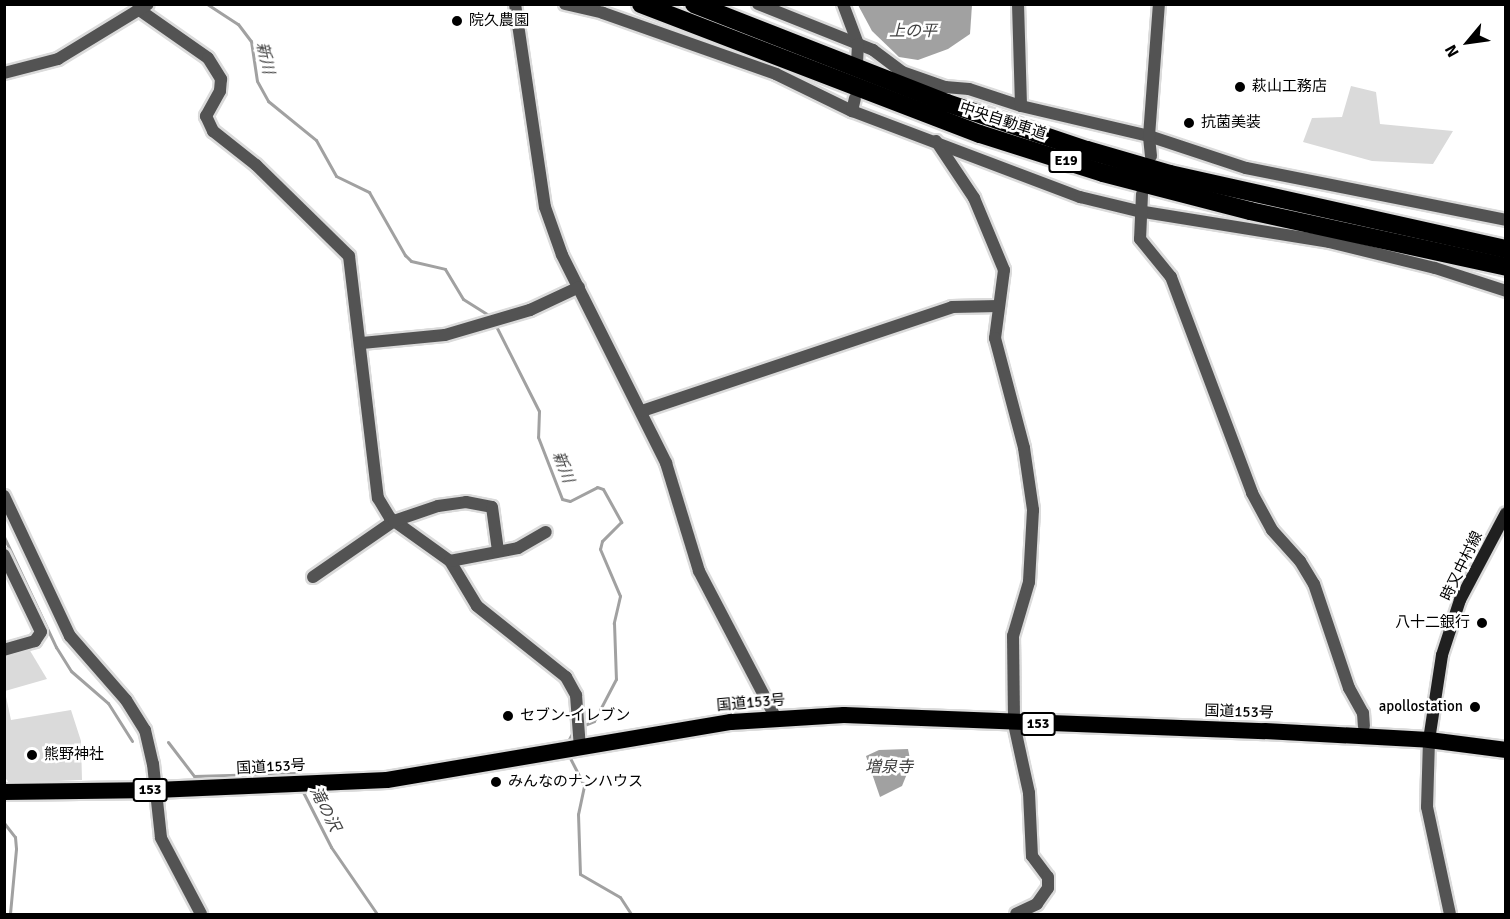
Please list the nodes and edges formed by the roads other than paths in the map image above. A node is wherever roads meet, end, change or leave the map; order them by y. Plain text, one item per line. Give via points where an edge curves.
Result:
1 (514, 4) edge
2 (565, 4) edge
3 (641, 4) edge
4 (694, 4) edge
5 (758, 4) edge
6 (843, 4) edge
7 (1018, 4) edge
8 (1159, 4) edge
9 (143, 7) edge
10 (858, 44) junction
11 (857, 62) dead end
12 (4, 73) edge
13 (855, 98) dead end
14 (1021, 106) junction
15 (852, 111) junction
16 (1149, 136) junction
17 (936, 141) junction
18 (1151, 156) dead end
19 (1142, 194) dead end
20 (1138, 211) junction
21 (1506, 220) edge
22 (1506, 249) edge
23 (1506, 267) edge
24 (579, 287) junction
25 (1506, 291) edge
26 (999, 306) junction
27 (362, 343) junction
28 (642, 411) junction
29 (4, 496) edge
30 (1506, 513) edge
31 (394, 521) junction
32 (546, 532) dead end
33 (498, 551) junction
34 (4, 555) edge
35 (450, 561) junction
36 (313, 577) dead end
37 (4, 650) edge
38 (776, 718) junction
39 (1014, 724) junction
40 (1364, 726) dead end
41 (1429, 740) junction
42 (572, 750) junction
43 (1506, 750) edge
44 (156, 790) junction
45 (5, 791) edge
46 (201, 915) edge
47 (1016, 915) edge
48 (1450, 915) edge

1 - 24 street via 545,207
2 - 15 street via 603,13 776,74
3 - 23 highway, 中央自動車道 / E19 via 980,134 1103,173 1250,211
4 - 22 highway, 中央自動車道 / E19 via 947,103 1088,150 1170,174
5 - 10 street
6 - 10 street
7 - 14 street
8 - 16 street
9 - 12 street via 58,59
9 - 27 street via 208,58 221,79 220,91 206,116 213,131 256,165 349,256
10 - 11 street
10 - 14 street via 902,72
13 - 15 street
14 - 16 street
15 - 17 street
16 - 18 street
16 - 21 street via 1246,168
17 - 20 street via 1080,197
17 - 26 street via 974,198 994,239 1005,281
19 - 20 street
20 - 25 street via 1329,242 1435,268
20 - 40 street via 1140,239 1171,277 1252,493 1272,530 1300,561 1314,584 1349,688 1363,714
24 - 27 street via 530,310 472,328 413,340
24 - 28 street
26 - 28 street via 952,307
26 - 39 street via 995,338 1024,448 1033,510 1029,582 1013,636
27 - 31 street via 378,498
28 - 38 street via 666,463 699,571 758,677
29 - 44 street via 70,636 126,700 145,730
30 - 41 main road, 時又中村線 via 1460,600 1442,655
31 - 33 street via 438,506 484,504 492,507
31 - 35 street
31 - 36 street
32 - 33 street via 518,548
33 - 35 street
34 - 37 street via 41,632 35,641
35 - 42 street via 477,606 566,677 576,695
38 - 39 highway, 国道153号 / 153 via 844,715
38 - 42 highway, 国道153号 / 153 via 698,727
39 - 41 highway, 国道153号 / 153
39 - 47 street via 1030,803 1032,855 1048,877 1048,888 1037,904
41 - 43 highway, 国道153号 / 153
41 - 48 street via 1427,807
42 - 44 highway, 国道153号 / 153 via 439,774
44 - 45 highway, 国道153号 / 153
44 - 46 street via 161,838

